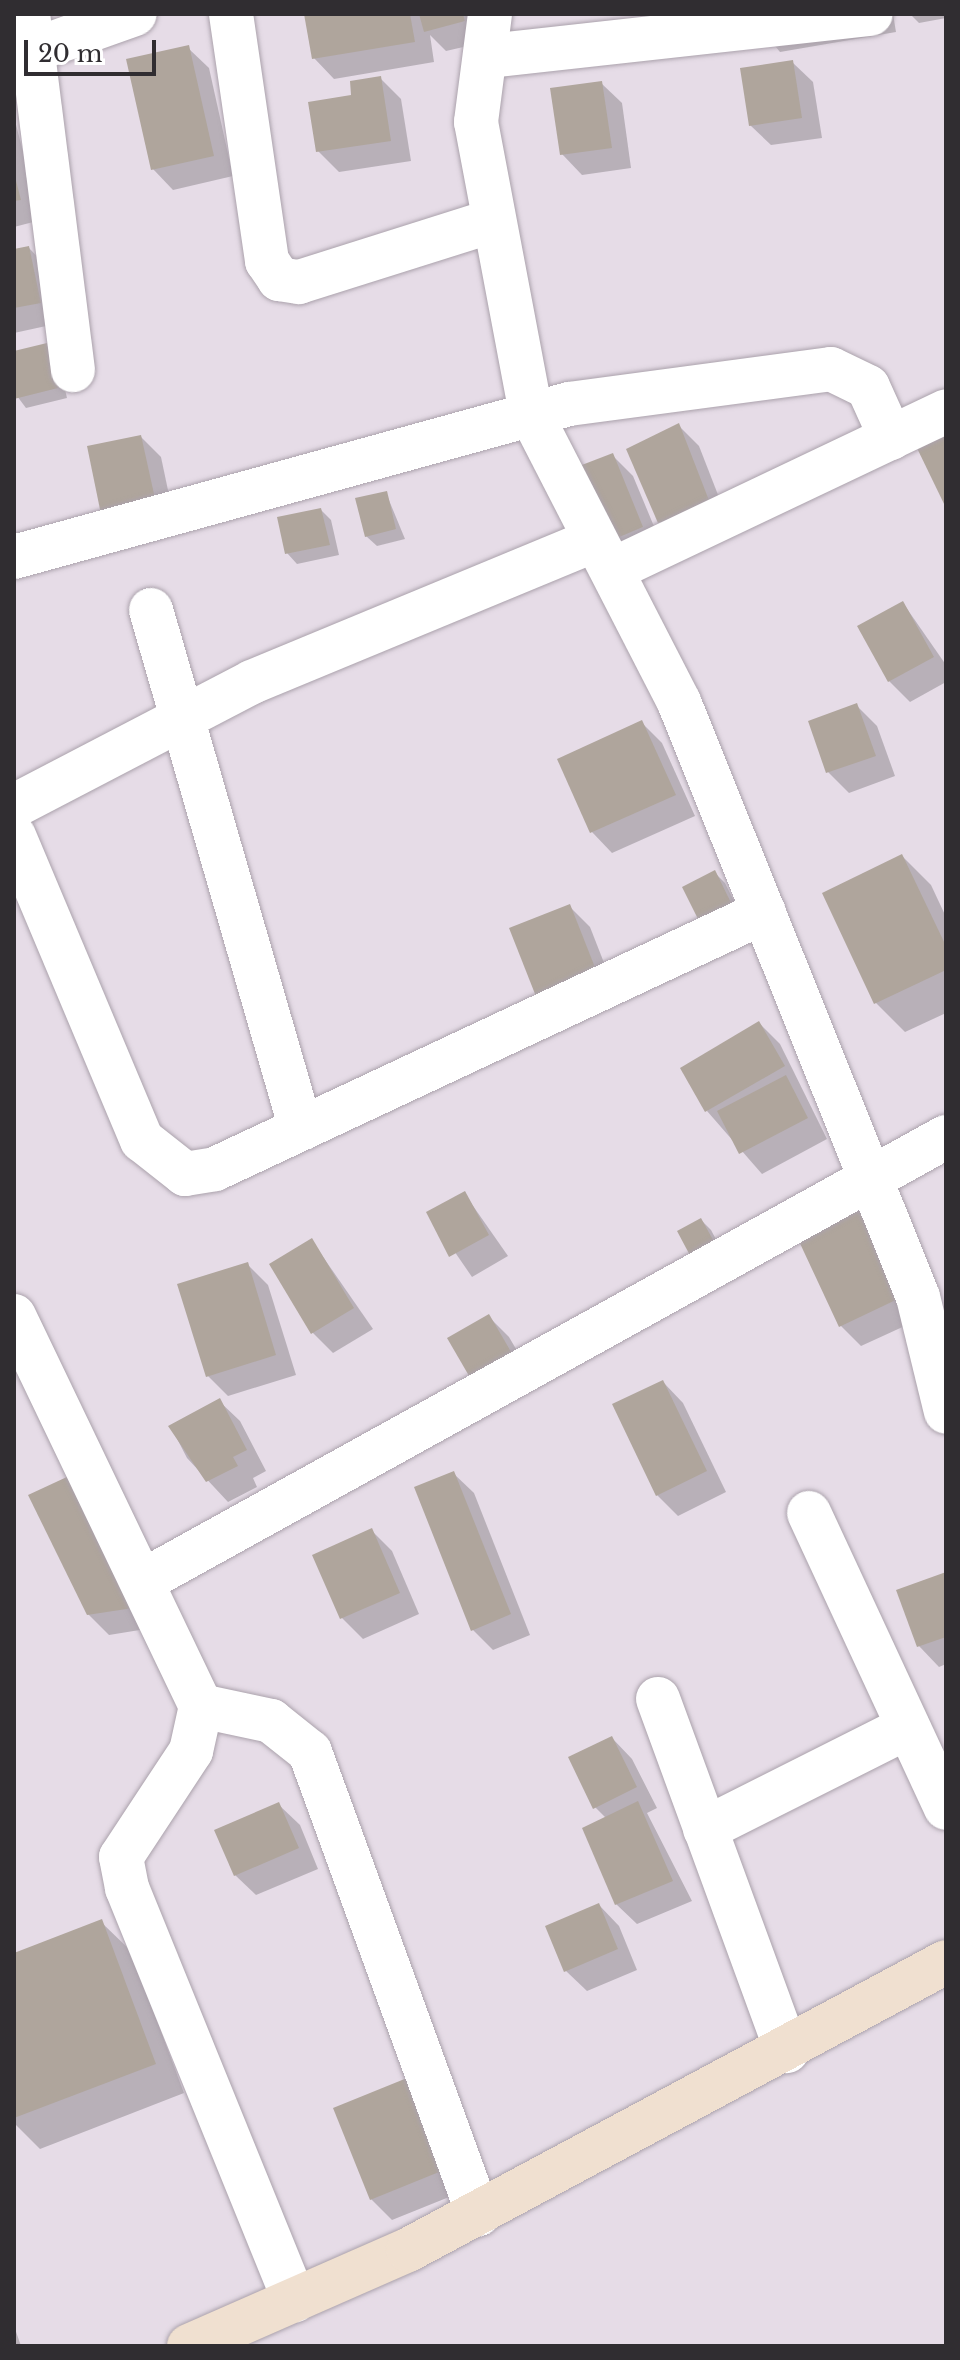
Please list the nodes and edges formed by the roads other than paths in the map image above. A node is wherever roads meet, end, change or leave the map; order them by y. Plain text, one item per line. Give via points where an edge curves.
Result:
1 (135, 14) edge
2 (231, 14) edge
3 (871, 14) edge
4 (489, 35) edge
5 (26, 40) edge
6 (493, 221) junction
7 (73, 370) dead end
8 (946, 411) edge
9 (531, 414) junction
10 (891, 438) junction
11 (604, 555) junction
12 (14, 557) edge
13 (151, 610) dead end
14 (181, 718) junction
15 (14, 806) edge
16 (14, 836) edge
17 (764, 912) junction
18 (301, 1129) junction
19 (946, 1137) edge
20 (870, 1178) junction
21 (932, 1290) edge
22 (14, 1316) edge
23 (946, 1412) edge
24 (809, 1513) dead end
25 (143, 1581) junction
26 (658, 1699) dead end
27 (201, 1706) junction
28 (908, 1727) junction
29 (946, 1808) edge
30 (705, 1829) junction
31 (946, 1962) edge
32 (787, 2051) junction
33 (478, 2214) junction
34 (294, 2300) junction
35 (189, 2346) edge

1 - 5 street
2 - 6 street via 267,261 279,279 299,282
3 - 4 street
4 - 6 street via 476,122
5 - 7 street
6 - 9 street
8 - 10 street
9 - 10 street via 831,369 868,387
9 - 11 street
9 - 12 street
10 - 11 street
11 - 14 street
11 - 17 street via 679,702
13 - 14 street
14 - 15 street
14 - 18 street
16 - 18 street via 142,1140 162,1162 185,1174 215,1169
17 - 18 street
17 - 20 street
19 - 20 street
20 - 21 street
20 - 25 street
21 - 23 street
22 - 25 street
24 - 28 street
25 - 27 street
26 - 30 street
27 - 33 street via 271,1721 310,1752
27 - 34 street via 191,1751 121,1857 127,1888
28 - 29 street
28 - 30 street
30 - 32 street
31 - 32 main road
32 - 33 main road
33 - 34 main road
34 - 35 main road

